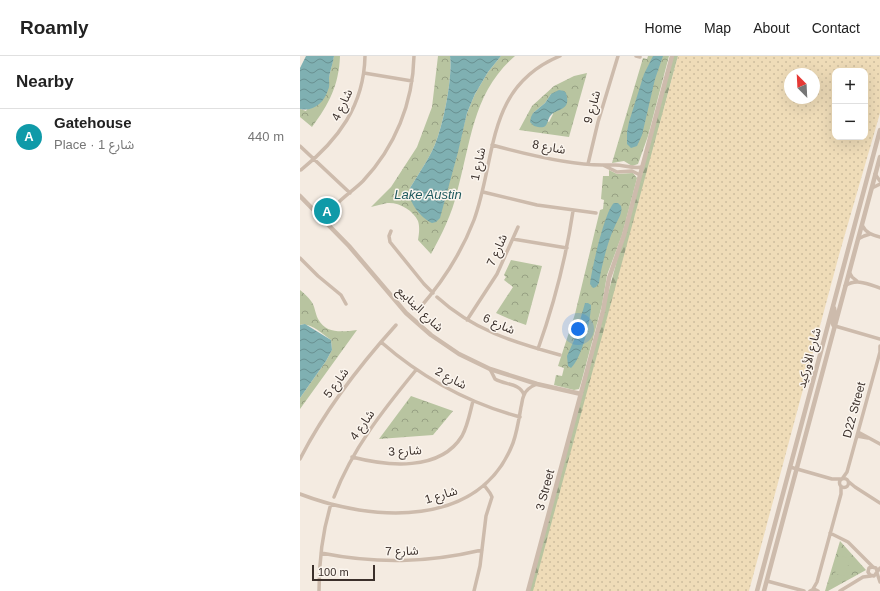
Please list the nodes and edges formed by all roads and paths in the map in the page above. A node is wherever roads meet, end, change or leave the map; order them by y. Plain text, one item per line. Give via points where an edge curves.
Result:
1 (365, 56) edge
2 (414, 56) edge
3 (560, 56) edge
4 (618, 56) edge
5 (636, 56) edge
6 (672, 56) edge
7 (640, 57) dead end
8 (364, 73) junction
9 (412, 81) junction
10 (880, 131) edge
11 (492, 145) junction
12 (300, 146) edge
13 (880, 157) edge
14 (314, 159) junction
15 (588, 164) junction
16 (602, 165) junction
17 (615, 165) junction
18 (626, 166) junction
19 (642, 168) junction
20 (301, 170) edge
21 (614, 170) junction
22 (625, 172) junction
23 (875, 174) junction
24 (640, 175) junction
25 (880, 183) edge
26 (872, 188) junction
27 (483, 192) junction
28 (350, 193) junction
29 (300, 196) edge
30 (342, 200) junction
31 (315, 210) junction
32 (573, 211) junction
33 (596, 213) dead end
34 (326, 221) junction
35 (862, 225) junction
36 (518, 227) dead end
37 (391, 231) dead end
38 (870, 234) junction
39 (880, 237) edge
40 (513, 239) junction
41 (858, 239) junction
42 (567, 248) junction
43 (300, 258) edge
44 (849, 272) junction
45 (857, 282) junction
46 (846, 286) junction
47 (880, 288) edge
48 (433, 293) junction
49 (437, 297) dead end
50 (346, 304) dead end
51 (833, 307) junction
52 (418, 310) dead end
53 (467, 320) junction
54 (396, 325) dead end
55 (835, 326) junction
56 (880, 338) edge
57 (381, 342) junction
58 (880, 346) edge
59 (538, 349) junction
60 (880, 352) edge
61 (560, 355) dead end
62 (490, 369) junction
63 (416, 370) junction
64 (538, 384) junction
65 (581, 394) junction
66 (524, 395) junction
67 (473, 401) junction
68 (520, 417) junction
69 (858, 432) junction
70 (857, 436) junction
71 (869, 438) junction
72 (880, 444) edge
73 (352, 457) junction
74 (300, 459) edge
75 (790, 467) junction
76 (796, 469) junction
77 (847, 472) junction
78 (832, 479) junction
79 (842, 479) junction
80 (848, 481) junction
81 (484, 485) junction
82 (840, 485) junction
83 (846, 487) junction
84 (855, 487) junction
85 (300, 494) edge
86 (841, 494) junction
87 (334, 497) dead end
88 (880, 503) edge
89 (331, 504) junction
90 (830, 533) junction
91 (482, 550) junction
92 (321, 553) junction
93 (766, 559) junction
94 (866, 561) junction
95 (874, 567) junction
96 (879, 569) edge
97 (868, 570) junction
98 (872, 576) junction
99 (863, 578) junction
100 (767, 581) junction
101 (880, 582) edge
102 (814, 590) edge
103 (319, 591) edge
104 (474, 591) edge
105 (528, 591) edge
106 (756, 591) edge
107 (764, 591) edge
108 (804, 591) edge
109 (840, 591) edge

1 - 8 street, شارع 4
2 - 9 street
3 - 11 street, شارع 1 via 538,68 516,89 502,111
4 - 15 street, شارع 9
5 - 7 street
6 - 19 street, 3 Street
8 - 9 street
8 - 14 street, شارع 4 via 358,98 348,118 331,143
9 - 28 street via 404,115 389,146 372,170
10 - 51 street, شارع الأوركيد
11 - 15 street, شارع 8 via 536,156
11 - 27 street, شارع 1
12 - 14 street
13 - 23 street, شارع الأوركيد
14 - 20 street, شارع 4
14 - 28 street
15 - 16 street, شارع 8
16 - 17 street, شارع 8
16 - 21 street, شارع 8
17 - 18 street, شارع 8 via 620,162
17 - 21 street
18 - 19 street
18 - 22 street
19 - 24 street, 3 Street
21 - 22 street, شارع 8
22 - 24 street, شارع 8 via 632,171
23 - 25 street
23 - 26 street, شارع الأوركيد
24 - 65 street, 3 Street via 609,278 603,312
25 - 26 street
26 - 35 street, شارع الأوركيد
27 - 32 street
27 - 48 street, شارع 1 via 460,251
28 - 30 street
29 - 31 street, شارع الينابيع
30 - 31 street
30 - 34 street via 331,210
31 - 34 street, شارع الينابيع
32 - 33 street
32 - 42 street
34 - 62 street, شارع الينابيع via 418,325 469,360
35 - 38 street
35 - 41 street, شارع الأوركيد
36 - 40 street, شارع 7
37 - 48 street via 390,242
38 - 39 street
38 - 41 street
40 - 42 street
40 - 53 street, شارع 7 via 497,274
41 - 44 street, شارع الأوركيد
42 - 59 street
43 - 50 street via 341,295
44 - 45 street
44 - 46 street, شارع الأوركيد
45 - 46 street
45 - 47 street
46 - 55 street, شارع الأوركيد
48 - 52 street, شارع 1
49 - 53 street, شارع 6
51 - 55 street
51 - 75 street, شارع الأوركيد
53 - 59 street, شارع 6 via 493,334
54 - 57 street, شارع 5
55 - 56 street
55 - 76 street, شارع الأوركيد
57 - 63 street, شارع 2
57 - 74 street, شارع 5 via 335,401
58 - 60 street, D22 Street
59 - 61 street, شارع 6
60 - 69 street, D22 Street
62 - 64 street, شارع الينابيع
62 - 66 street via 496,380 518,386
63 - 67 street, شارع 2
63 - 73 street, شارع 4
64 - 65 street, شارع الينابيع
64 - 66 street
65 - 105 street, 3 Street
66 - 68 street, شارع 1
67 - 68 street, شارع 2
67 - 73 street, شارع 3 via 462,435 446,452 437,457 418,462 393,463
68 - 81 street, شارع 1 via 508,454 495,475
69 - 70 street, D22 Street
69 - 71 street
70 - 71 street
70 - 77 street, D22 Street
71 - 72 street
73 - 87 street, شارع 4
75 - 76 street
75 - 93 street, شارع الأوركيد
76 - 78 street
76 - 100 street, شارع الأوركيد
77 - 79 street, D22 Street
77 - 80 street, D22 Street
78 - 79 street
78 - 82 street
79 - 80 street via 846,478
79 - 82 street, D22 Street
80 - 83 street
80 - 84 street
81 - 89 street, شارع 1 via 457,502 424,511 383,512
81 - 91 street via 492,497 486,516
82 - 83 street
82 - 86 street
83 - 84 street
83 - 86 street
84 - 88 street
85 - 89 street, شارع 1
86 - 90 street
89 - 92 street
90 - 94 street via 848,542
90 - 102 street
91 - 92 street, شارع 7 via 400,562 360,560
91 - 104 street
92 - 103 street
93 - 100 street via 764,575
93 - 106 street, شارع الأوركيد
94 - 95 street
94 - 97 street
95 - 96 street
95 - 97 street
96 - 98 street
96 - 101 street
97 - 98 street
97 - 99 street
98 - 99 street
98 - 101 street
99 - 109 street
100 - 107 street, شارع الأوركيد
100 - 108 street
102 - 108 street

